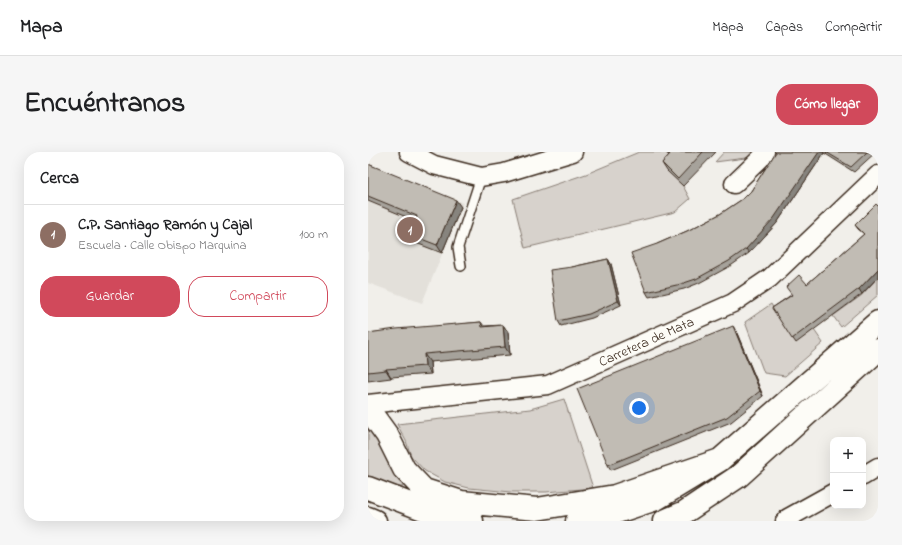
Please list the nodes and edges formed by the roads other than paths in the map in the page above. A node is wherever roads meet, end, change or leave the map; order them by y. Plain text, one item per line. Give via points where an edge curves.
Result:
1 (409, 152) edge
2 (573, 152) edge
3 (765, 152) edge
4 (878, 175) edge
5 (481, 177) junction
6 (734, 184) dead end
7 (460, 266) dead end
8 (878, 322) edge
9 (878, 350) edge
10 (368, 404) edge
11 (368, 413) edge
12 (720, 460) junction
13 (878, 467) edge
14 (866, 474) edge
15 (368, 488) edge
16 (830, 495) edge
17 (368, 518) edge
18 (375, 521) edge
19 (472, 521) edge
20 (577, 521) edge
21 (664, 521) edge
22 (785, 521) edge

1 - 5 street via 434,165
2 - 5 street via 504,173
3 - 6 street
4 - 10 street, Carretera de Mata via 770,278 733,303 548,385
5 - 7 lane via 458,247
8 - 12 street
9 - 21 street via 739,476 686,512
11 - 12 street via 388,435 404,469 424,490 461,502 537,509 608,498
12 - 20 street via 656,499 602,518
13 - 14 street
15 - 19 street via 423,509
16 - 22 street
17 - 18 street

